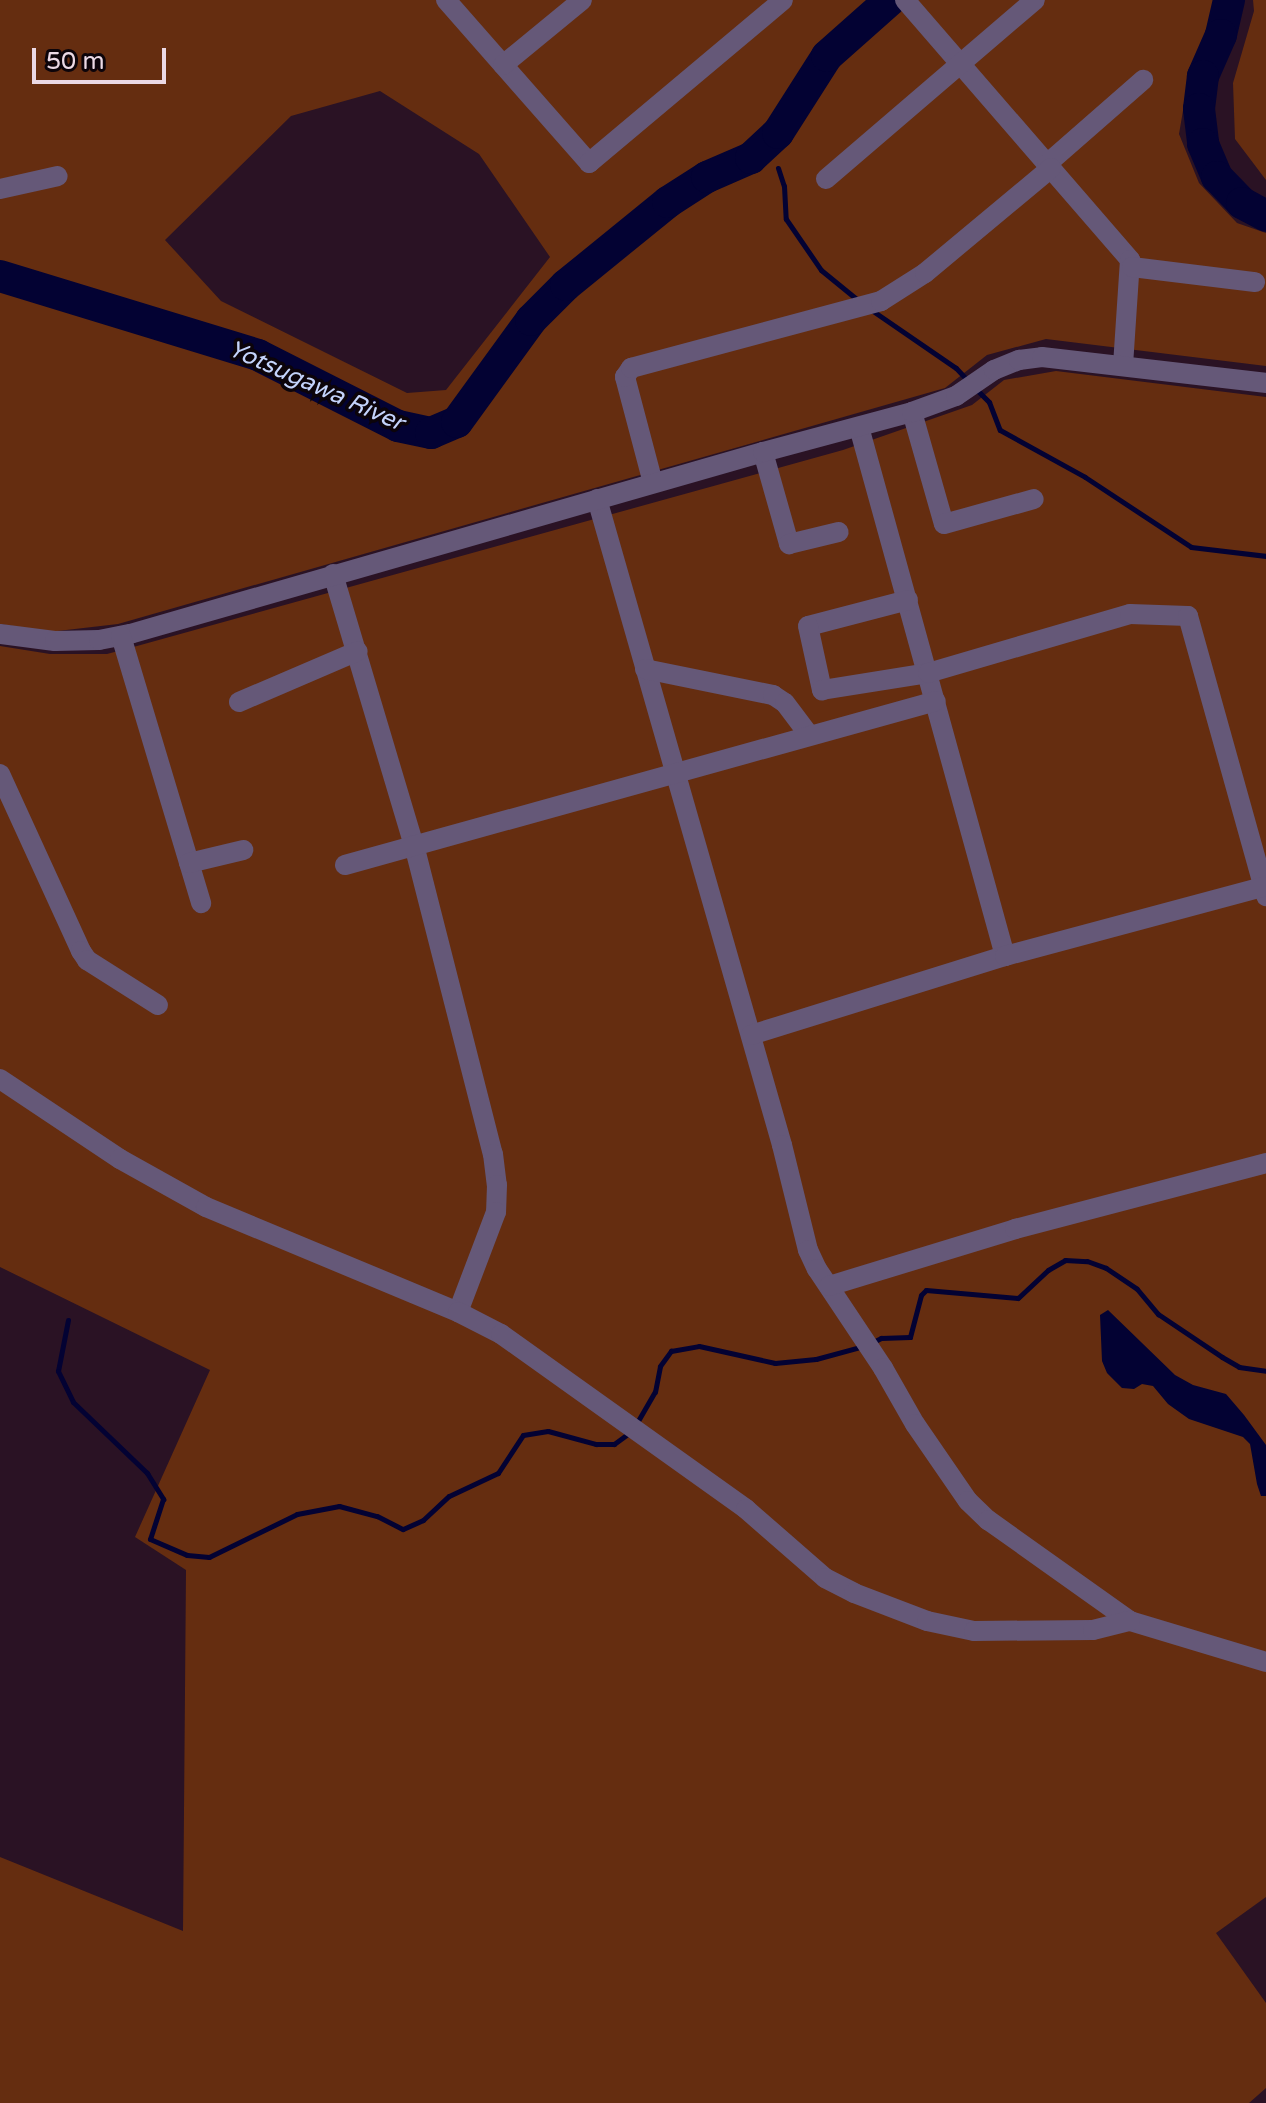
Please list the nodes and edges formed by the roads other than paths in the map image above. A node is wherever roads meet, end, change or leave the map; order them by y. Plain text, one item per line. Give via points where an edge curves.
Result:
1 (446, 0) edge
2 (582, 0) edge
3 (783, 0) edge
4 (905, 0) edge
5 (1035, 0) edge
6 (961, 64) junction
7 (503, 65) junction
8 (1143, 80) dead end
9 (1049, 166) junction
10 (58, 176) dead end
11 (826, 179) dead end
12 (0, 189) edge
13 (1132, 267) junction
14 (1255, 282) dead end
15 (1123, 366) junction
16 (1264, 387) edge
17 (912, 412) junction
18 (859, 427) junction
19 (763, 452) junction
20 (653, 483) junction
21 (597, 499) junction
22 (1034, 499) dead end
23 (839, 532) dead end
24 (333, 574) junction
25 (908, 600) junction
26 (0, 634) edge
27 (121, 636) junction
28 (358, 651) junction
29 (645, 669) junction
30 (928, 673) junction
31 (936, 701) junction
32 (239, 702) dead end
33 (809, 735) junction
34 (674, 771) junction
35 (0, 774) edge
36 (414, 845) junction
37 (243, 850) dead end
38 (189, 863) junction
39 (345, 865) dead end
40 (1265, 892) edge
41 (201, 903) dead end
42 (1005, 956) junction
43 (158, 1005) dead end
44 (751, 1035) junction
45 (0, 1079) edge
46 (1266, 1163) edge
47 (829, 1286) junction
48 (458, 1312) junction
49 (1130, 1621) junction
50 (1266, 1662) edge

1 - 7 street
2 - 7 street
3 - 7 street via 589,163
4 - 6 street
5 - 6 street
6 - 9 street
6 - 11 street
8 - 9 street
9 - 13 street
9 - 20 street via 925,273 881,301 631,368 625,377
10 - 12 street
13 - 14 street
13 - 15 street
15 - 16 street
15 - 17 street via 1042,357 1019,360 956,396
17 - 18 street
17 - 22 street via 944,524
18 - 19 street
18 - 25 street
19 - 20 street
19 - 23 street via 789,544
20 - 21 street
21 - 24 street
21 - 29 street
24 - 27 street
24 - 28 street
25 - 30 street
25 - 30 street via 808,626 822,690
26 - 27 street via 55,641
27 - 38 street
28 - 32 street
28 - 36 street
29 - 33 street via 773,695
29 - 34 street
30 - 31 street
30 - 40 street via 1130,614 1188,616
31 - 33 street
31 - 42 street
33 - 34 street
34 - 36 street via 527,817
34 - 44 street
35 - 43 street via 87,960
36 - 39 street
36 - 48 street via 474,1066 497,1185 496,1212
37 - 38 street
38 - 41 street
40 - 42 street
42 - 44 street
44 - 47 street via 808,1250
45 - 48 street via 120,1159 193,1200
46 - 47 street via 1015,1229
47 - 49 street via 968,1501
48 - 49 street via 537,1357 746,1509 825,1578 854,1593 927,1621 974,1631 1093,1630
49 - 50 street

